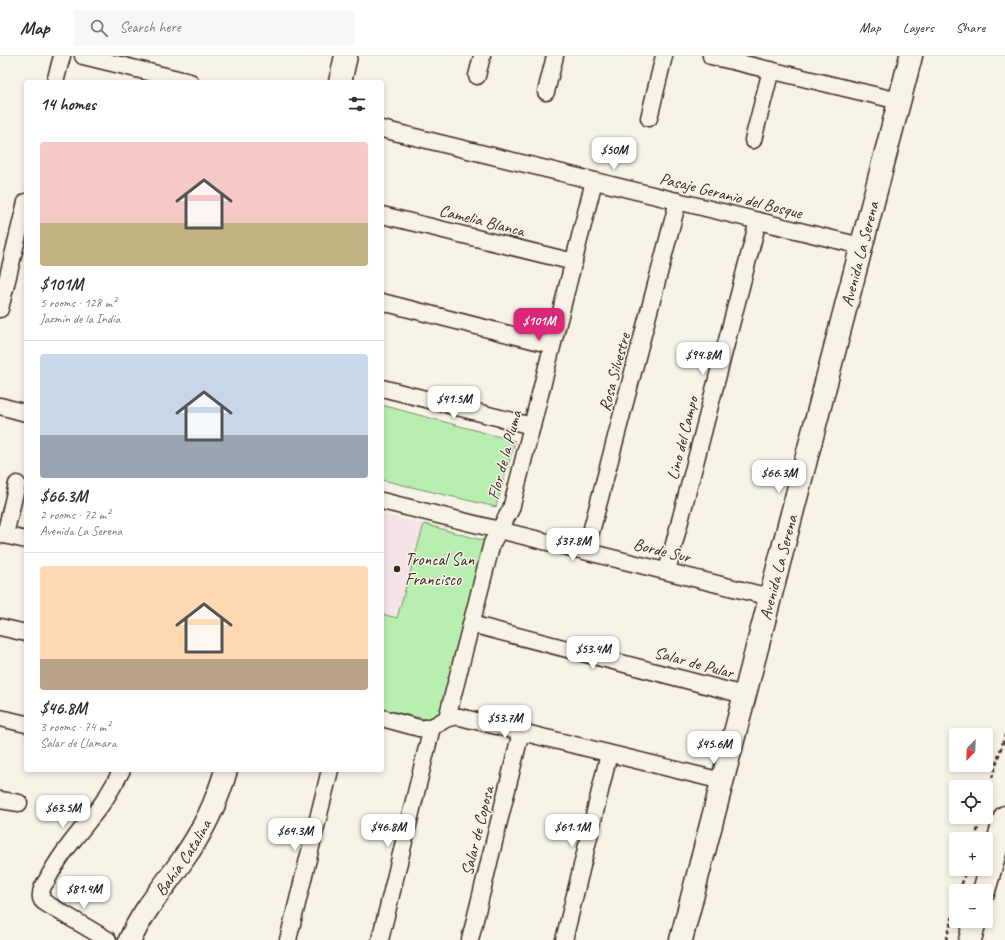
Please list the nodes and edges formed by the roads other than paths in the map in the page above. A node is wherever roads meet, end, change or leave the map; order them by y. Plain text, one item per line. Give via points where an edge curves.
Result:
1 (62, 56) edge
2 (83, 56) edge
3 (346, 56) edge
4 (482, 56) edge
5 (555, 56) edge
6 (664, 56) edge
7 (711, 56) edge
8 (911, 56) edge
9 (771, 70) junction
10 (477, 76) dead end
11 (160, 78) edge
12 (56, 80) edge
13 (175, 80) edge
14 (340, 80) edge
15 (546, 92) dead end
16 (899, 101) junction
17 (650, 118) dead end
18 (384, 129) edge
19 (753, 140) dead end
20 (594, 181) junction
21 (678, 201) junction
22 (24, 208) edge
23 (384, 215) edge
24 (758, 221) junction
25 (861, 246) junction
26 (574, 262) junction
27 (4, 271) edge
28 (384, 303) edge
29 (0, 309) edge
30 (552, 345) junction
31 (384, 389) edge
32 (0, 406) edge
33 (24, 412) edge
34 (532, 426) junction
35 (17, 484) dead end
36 (384, 501) edge
37 (499, 530) junction
38 (3, 535) edge
39 (24, 540) edge
40 (586, 551) junction
41 (667, 571) junction
42 (770, 597) junction
43 (471, 624) junction
44 (0, 627) edge
45 (24, 633) edge
46 (744, 695) junction
47 (0, 718) edge
48 (447, 718) junction
49 (384, 719) edge
50 (24, 724) edge
51 (432, 727) junction
52 (521, 732) junction
53 (609, 754) junction
54 (121, 772) edge
55 (225, 772) edge
56 (330, 772) edge
57 (722, 781) junction
58 (0, 800) edge
59 (19, 803) dead end
60 (1005, 817) edge
61 (986, 884) edge
62 (973, 928) edge
63 (108, 940) edge
64 (130, 940) edge
65 (288, 940) edge
66 (380, 940) edge
67 (470, 940) edge
68 (564, 940) edge
69 (681, 940) edge
70 (970, 940) edge

1 - 12 street
2 - 11 street
3 - 14 street
4 - 10 street
5 - 15 street
6 - 17 street
7 - 9 street
8 - 16 street, Avenida La Serena
9 - 16 street
9 - 19 street
11 - 13 street
16 - 25 street, Avenida La Serena
18 - 20 street, Pasaje Geranio del Bosque
20 - 21 street, Pasaje Geranio del Bosque
20 - 26 street, Flor de la Pluma
21 - 24 street, Pasaje Geranio del Bosque
21 - 40 street, Rosa Silvestre
22 - 27 street
23 - 26 street, Camelia Blanca
24 - 25 street, Pasaje Geranio del Bosque
24 - 41 street, Lino del Campo
25 - 42 street, Avenida La Serena
26 - 30 street, Flor de la Pluma
27 - 29 street
28 - 30 street
30 - 34 street, Flor de la Pluma
31 - 34 street
32 - 33 street
34 - 37 street, Flor de la Pluma via 510,509
35 - 38 street
36 - 37 street, Borde Sur
37 - 40 street, Borde Sur
37 - 43 street, Flor de la Pluma via 492,543
38 - 39 street
40 - 41 street, Borde Sur
41 - 42 street, Borde Sur
42 - 46 street, Avenida La Serena
43 - 46 street, Salar de Pular
43 - 48 street, Flor de la Pluma
44 - 45 street
46 - 57 street, Avenida La Serena
47 - 50 street
48 - 51 street
48 - 52 street via 460,717
49 - 51 street via 420,728
51 - 66 street
52 - 53 street
52 - 67 street, Salar de Coposa
53 - 57 street
53 - 68 street
54 - 63 street via 108,795 56,864 41,893 43,902
55 - 64 street, Bahía Catalina via 212,809 198,835 143,915
56 - 65 street
57 - 69 street, Avenida La Serena
58 - 59 street
60 - 61 street
62 - 70 street

